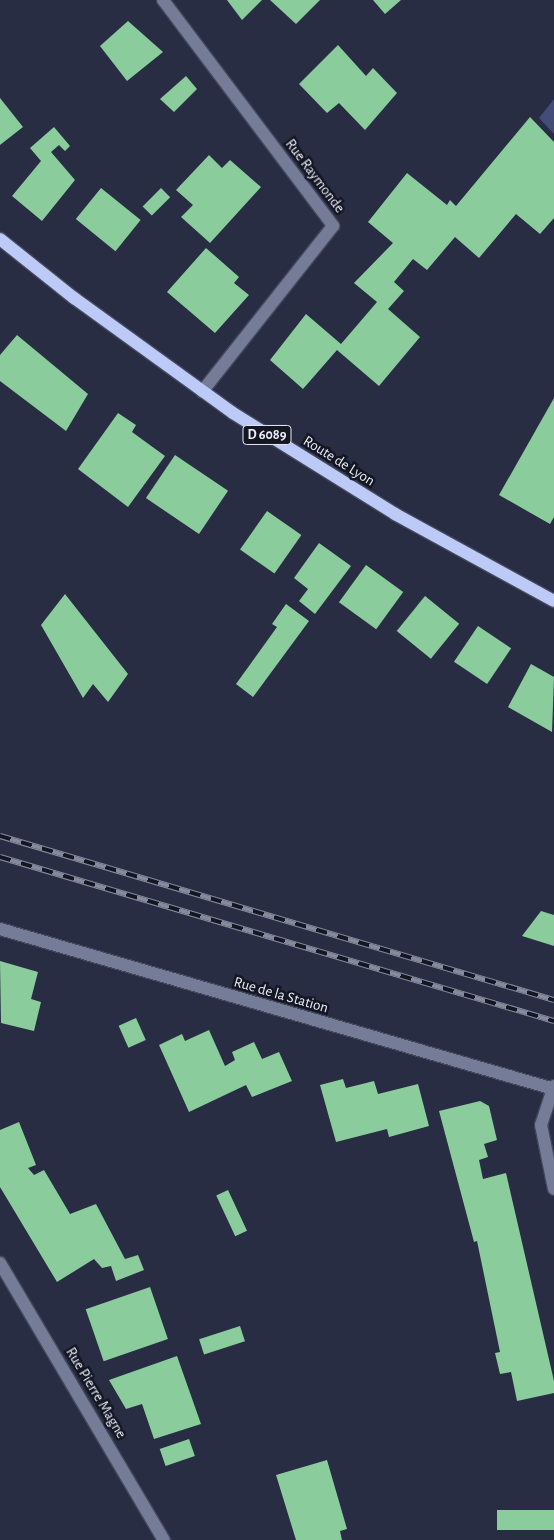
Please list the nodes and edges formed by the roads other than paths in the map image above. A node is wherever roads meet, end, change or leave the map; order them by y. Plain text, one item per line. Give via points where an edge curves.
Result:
1 (163, 0) edge
2 (0, 239) edge
3 (202, 392) junction
4 (554, 601) edge
5 (0, 929) edge
6 (554, 1088) edge
7 (554, 1189) edge
8 (0, 1263) edge
9 (164, 1540) edge

1 - 3 street, Rue Raymonde via 333,226
2 - 3 main road, Route de Lyon / D 6089
3 - 4 main road, Route de Lyon / D 6089 via 335,479
5 - 6 street, Rue de la Station
6 - 7 street via 541,1125
8 - 9 street, Rue Pierre Magne

